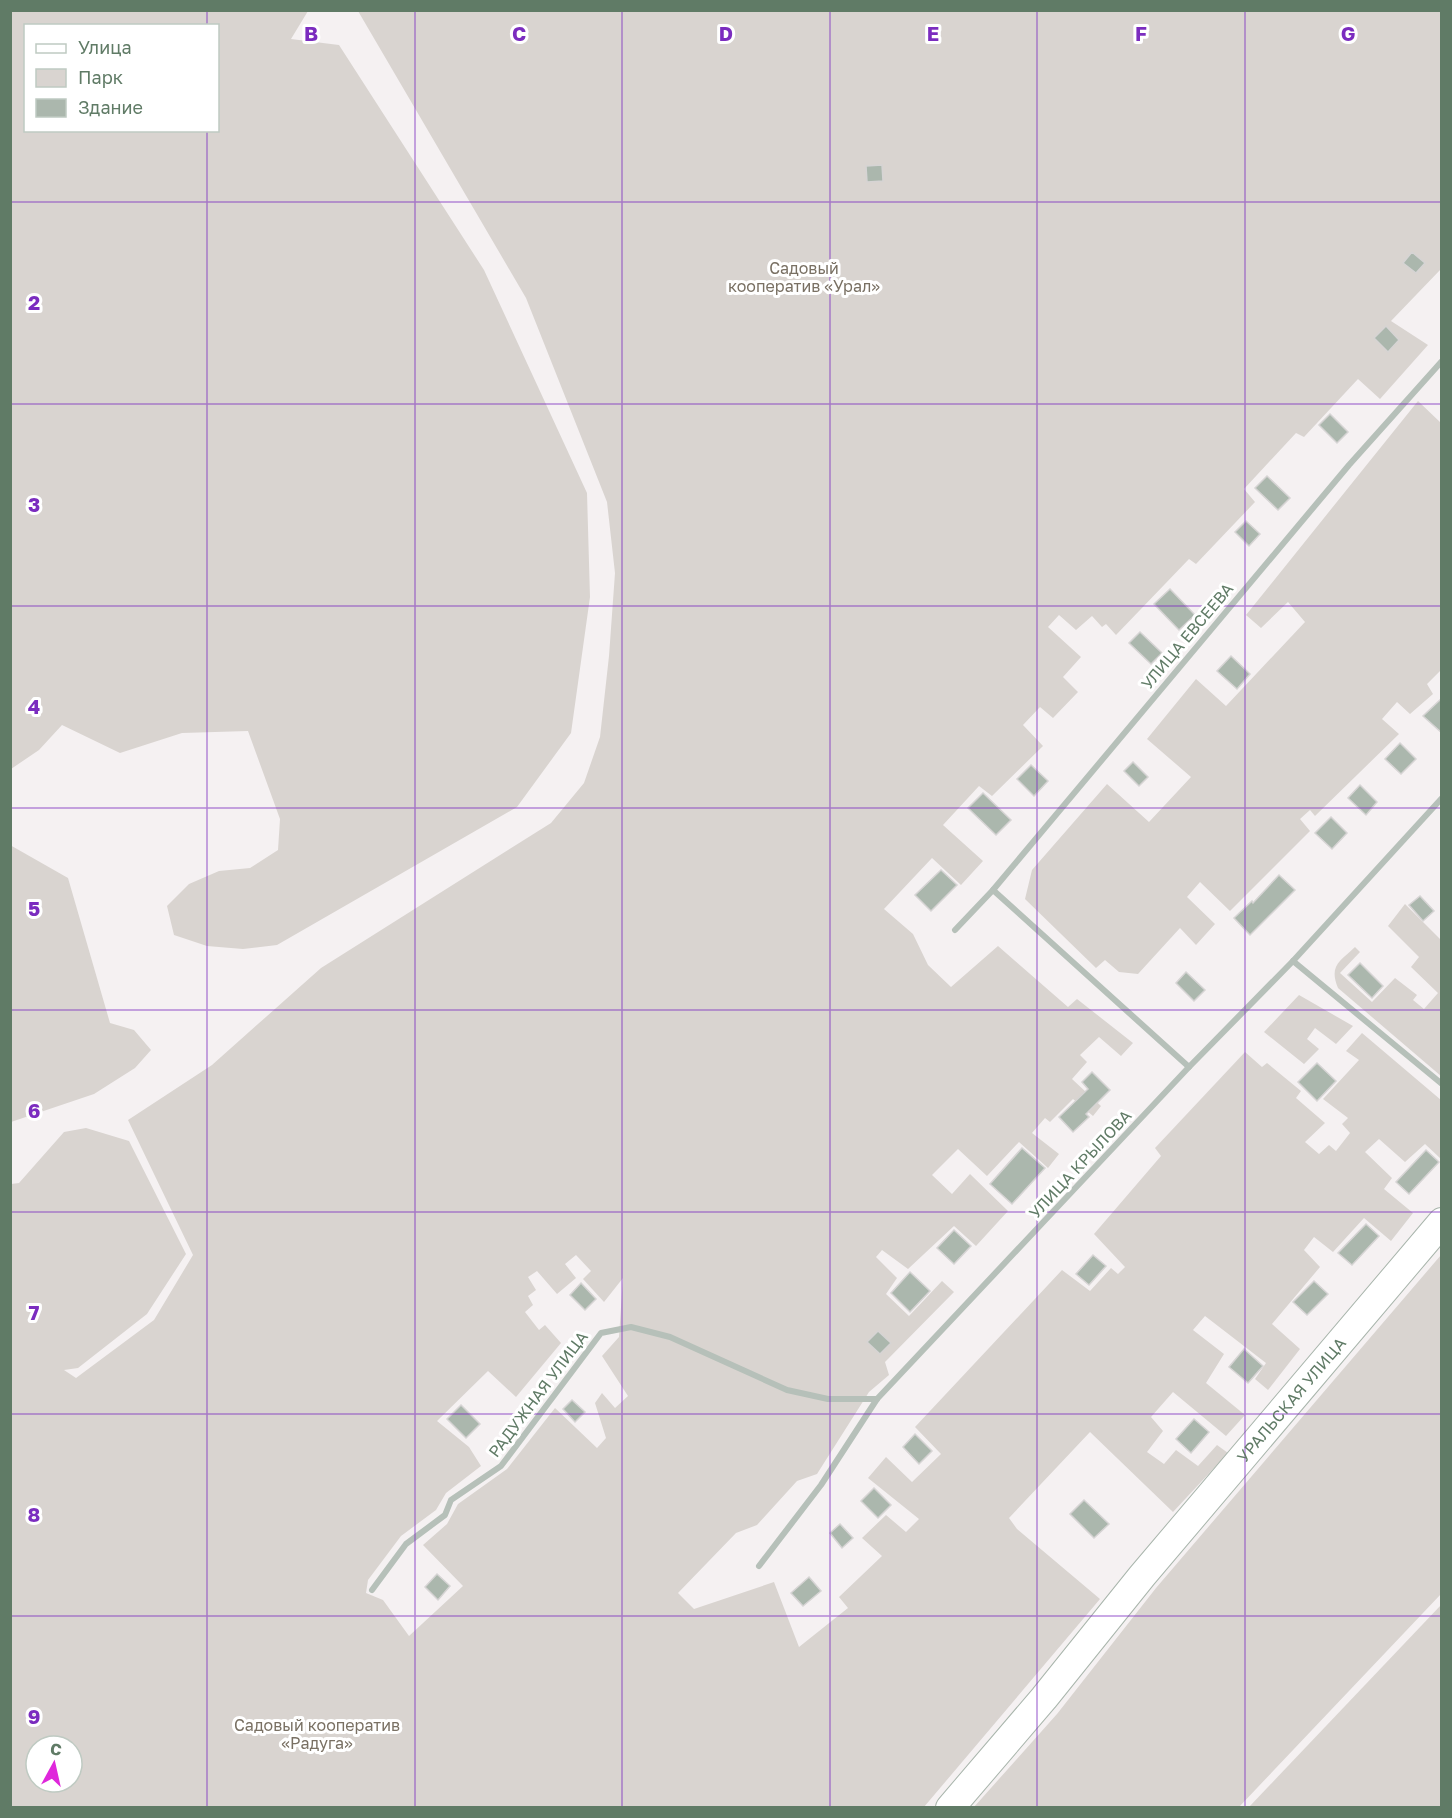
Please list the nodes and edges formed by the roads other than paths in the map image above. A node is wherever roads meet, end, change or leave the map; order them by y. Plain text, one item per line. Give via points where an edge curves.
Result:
1 (1442, 361) edge
2 (1442, 798) edge
3 (993, 890) junction
4 (955, 930) dead end
5 (1293, 961) junction
6 (1189, 1066) junction
7 (1442, 1084) edge
8 (1442, 1222) edge
9 (877, 1399) junction
10 (759, 1566) dead end
11 (372, 1590) dead end
12 (951, 1808) edge

1 - 3 street, УЛИЦА ЕВСЕЕВА via 1341,474
2 - 5 street, УЛИЦА КРЫЛОВА
3 - 4 street, УЛИЦА ЕВСЕЕВА
3 - 6 street
5 - 6 street, УЛИЦА КРЫЛОВА
5 - 7 street
6 - 9 street, УЛИЦА КРЫЛОВА
8 - 12 main road, УРАЛЬСКАЯ УЛИЦА
9 - 10 street, УЛИЦА КРЫЛОВА via 821,1485
9 - 11 street, РАДУЖНАЯ УЛИЦА via 828,1399 787,1390 670,1337 631,1328 601,1333 501,1466 451,1500 445,1515 406,1544

